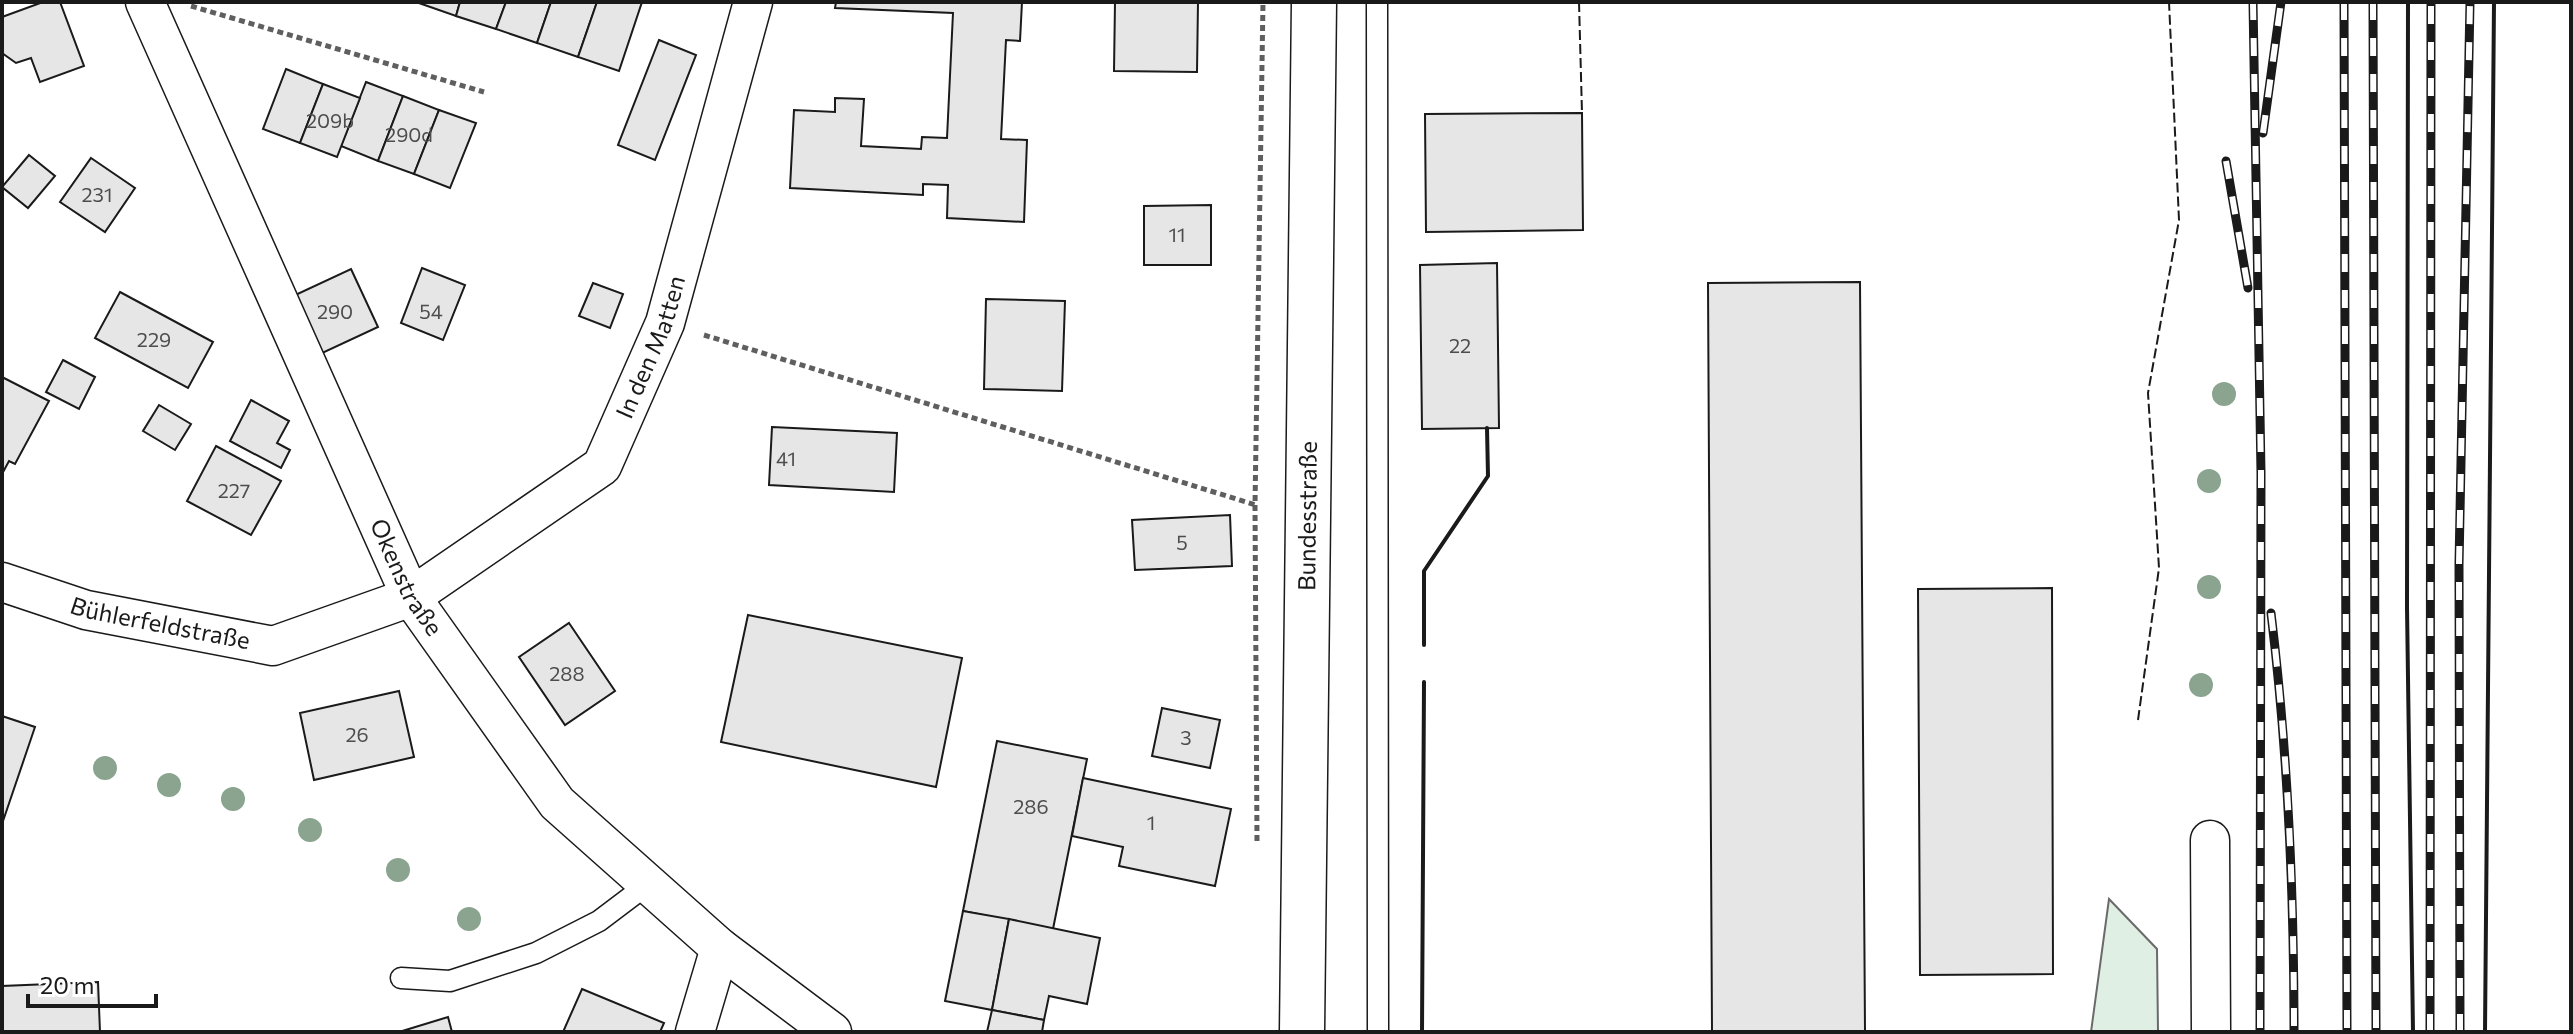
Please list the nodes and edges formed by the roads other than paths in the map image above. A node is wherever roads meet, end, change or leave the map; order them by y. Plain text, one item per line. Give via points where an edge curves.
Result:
1 (145, 2) edge
2 (753, 2) edge
3 (1314, 2) edge
4 (1377, 2) edge
5 (2, 582) edge
6 (411, 597) junction
7 (2210, 840) dead end
8 (648, 884) junction
9 (720, 948) junction
10 (401, 978) dead end
11 (695, 1032) edge
12 (832, 1032) edge
13 (1302, 1032) edge
14 (1378, 1032) edge
15 (2211, 1032) edge

1 - 6 street, Okenstraße
2 - 6 street, In den Matten via 665,323 602,466
3 - 13 main road, Bundesstraße
4 - 14 lane
5 - 6 street, Bühlerfeldstraße via 86,610 273,646
6 - 8 street, Okenstraße via 557,803
7 - 15 street
8 - 9 street, Okenstraße
8 - 10 lane via 599,921 536,953 450,981
9 - 11 street
9 - 12 street, Okenstraße

